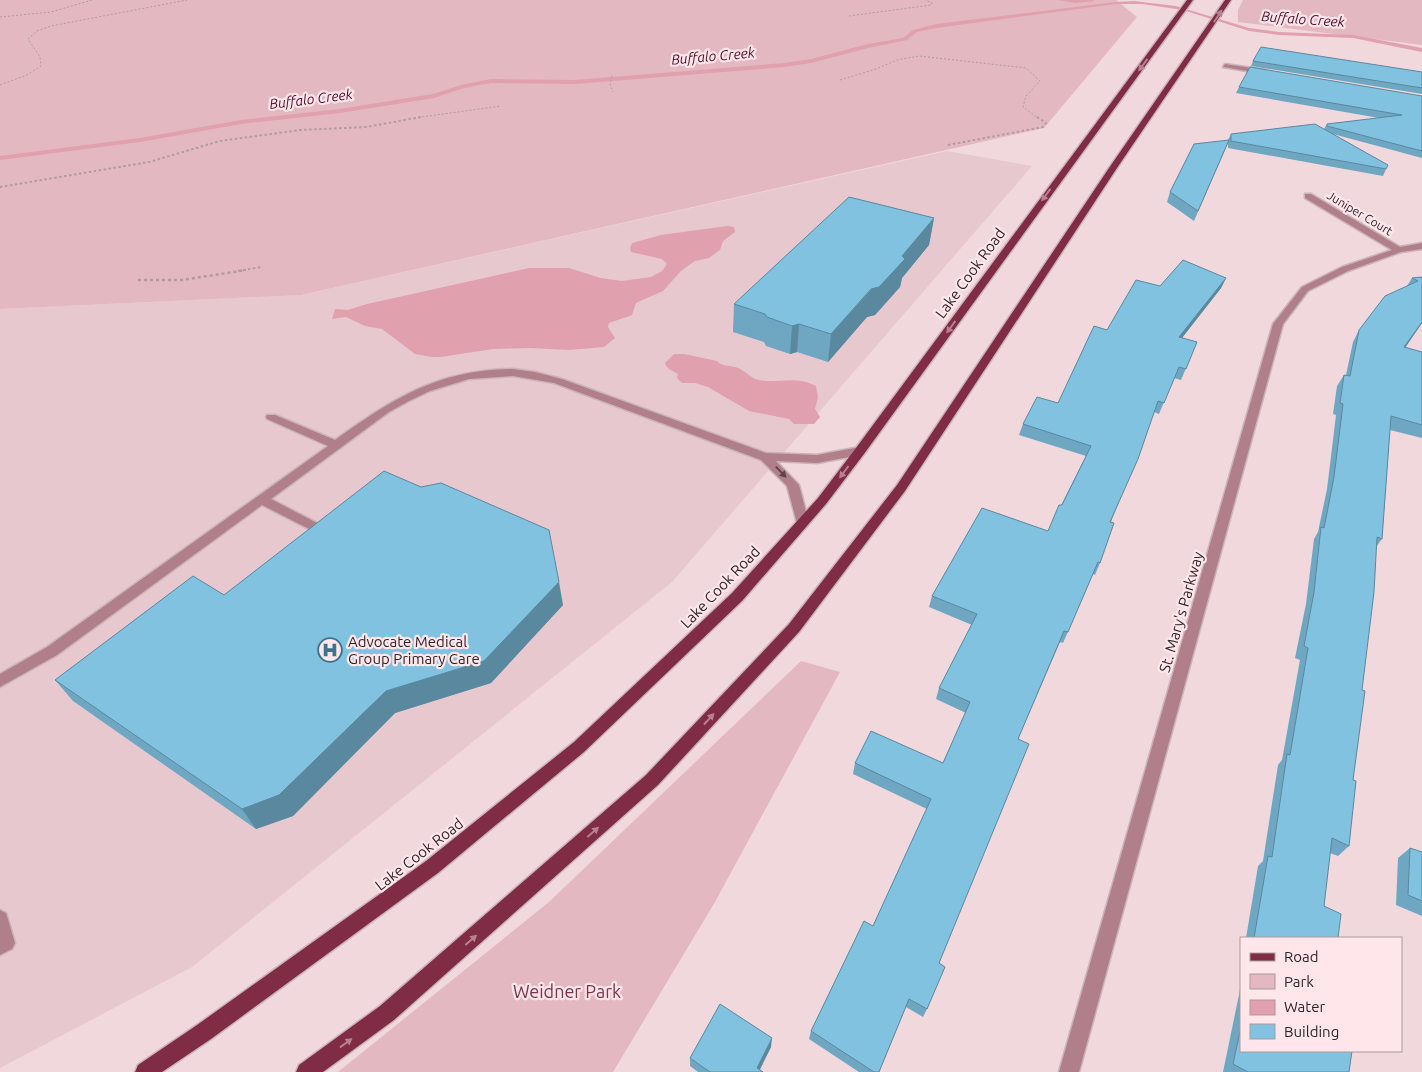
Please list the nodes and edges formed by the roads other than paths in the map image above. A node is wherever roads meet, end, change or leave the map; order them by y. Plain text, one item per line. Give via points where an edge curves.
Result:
1 (1190, 0) edge
2 (1228, 0) edge
3 (1225, 66) dead end
4 (1274, 74) edge
5 (1308, 196) dead end
6 (1422, 246) edge
7 (1399, 250) junction
8 (271, 417) dead end
9 (336, 445) junction
10 (860, 451) junction
11 (765, 456) junction
12 (261, 499) junction
13 (803, 523) junction
14 (317, 528) edge
15 (0, 681) edge
16 (0, 919) edge
17 (0, 946) edge
18 (145, 1072) edge
19 (306, 1072) edge
20 (1069, 1072) edge

1 -> 10 main road, Lake Cook Road
19 -> 2 main road via 387,1013 652,780 794,628 901,488
3 - 4 street
5 - 7 street, Juniper Court
6 - 7 street, St. Mary's Parkway
7 - 20 street, St. Mary's Parkway via 1345,268 1305,289 1278,324
8 - 9 street
9 - 11 street via 385,410 428,386 456,378 508,373 557,380
9 - 12 street
10 - 11 street via 817,459
10 -> 13 main road, Lake Cook Road
11 -> 13 street via 794,485
12 - 14 street
12 - 15 street via 52,650
13 - 18 main road, Lake Cook Road via 737,597 578,747 432,867
16 - 17 street via 6,943

